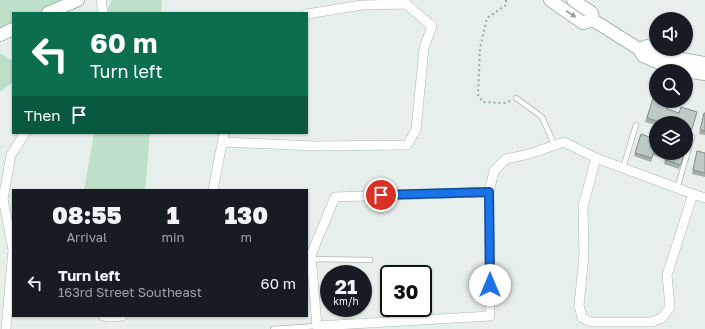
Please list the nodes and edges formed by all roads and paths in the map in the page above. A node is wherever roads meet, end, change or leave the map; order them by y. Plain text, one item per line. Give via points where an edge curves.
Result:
1 (78, 0) edge
2 (101, 0) edge
3 (506, 0) edge
4 (550, 0) edge
5 (573, 0) edge
6 (407, 1) edge
7 (50, 12) edge
8 (103, 12) edge
9 (308, 14) edge
10 (593, 20) junction
11 (12, 29) edge
12 (0, 35) edge
13 (639, 49) junction
14 (705, 63) edge
15 (663, 64) edge
16 (693, 72) edge
17 (705, 74) edge
18 (516, 98) joint
19 (636, 124) dead end
20 (24, 134) edge
21 (223, 138) edge
22 (555, 146) junction
23 (596, 158) junction
24 (686, 160) edge
25 (623, 168) junction
26 (213, 189) edge
27 (677, 189) junction
28 (489, 192) junction
29 (693, 194) junction
30 (705, 198) edge
31 (12, 245) edge
32 (311, 259) junction
33 (370, 260) dead end
34 (12, 261) edge
35 (317, 326) junction
36 (6, 329) edge
37 (273, 329) edge

1 - 7 main road
2 - 8 street
3 - 18 path via 506,5 487,18 480,48 478,95 483,102 505,103
4 -> 10 main road via 583,23
5 - 10 main road via 592,13
6 - 9 street
6 - 21 street via 432,26 424,48 416,130 407,145 314,146
10 - 13 main road
11 - 12 main road
13 - 14 main road via 647,46 681,59
13 - 15 main road via 643,56
16 - 17 main road
18 - 22 lane via 542,117
19 - 25 lane
20 - 31 street via 11,155 3,199
21 - 26 street
22 - 23 street via 564,142
22 - 28 street via 506,159 494,171
23 - 25 street
23 - 29 street via 583,206 584,256 579,305 582,318 591,322 652,322 662,318 670,307 667,275
24 - 27 lane
25 - 27 street
27 - 29 street
28 - 32 street via 335,197
28 - 35 street via 490,316
29 - 30 street
32 - 33 lane
32 - 35 street
34 - 36 street
35 - 37 lane

